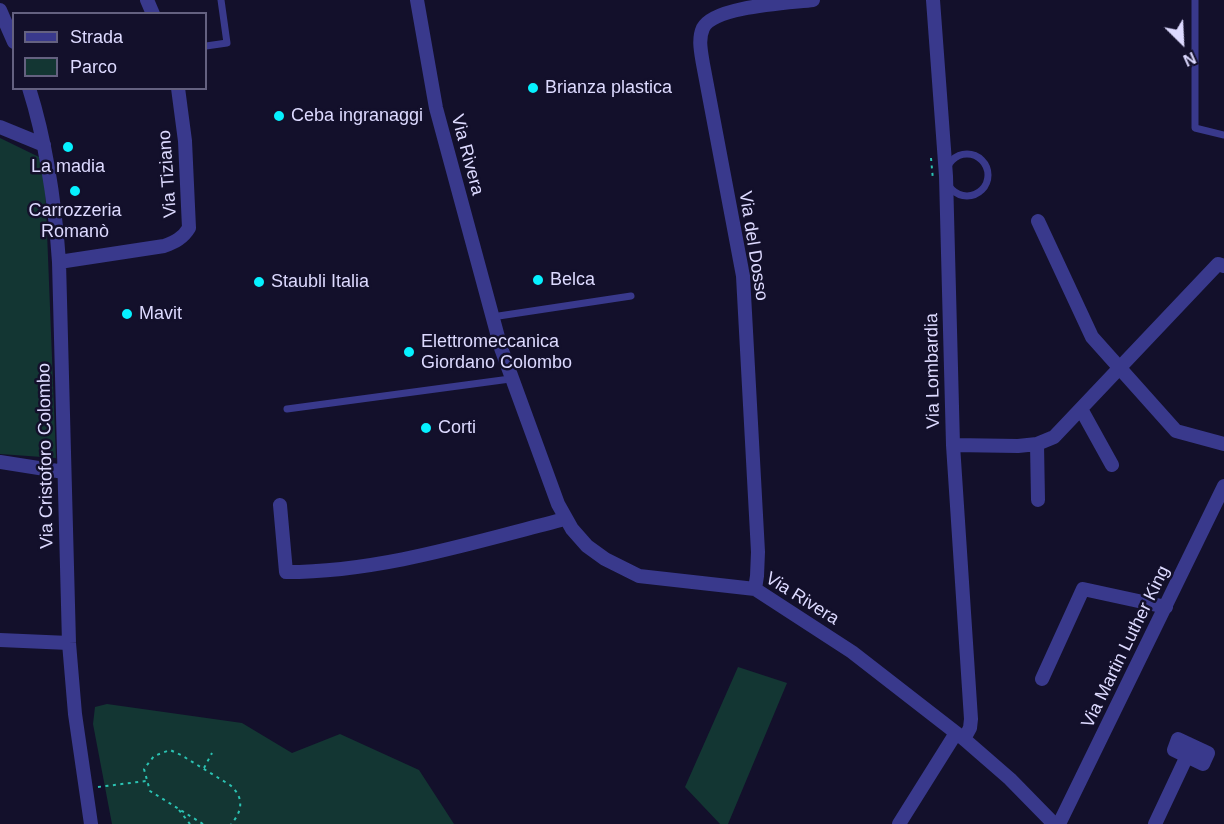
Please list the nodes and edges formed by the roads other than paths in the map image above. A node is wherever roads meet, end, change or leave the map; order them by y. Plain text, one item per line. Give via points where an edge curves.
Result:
1 (221, 0) edge
2 (417, 0) edge
3 (813, 0) edge
4 (933, 0) edge
5 (1195, 0) edge
6 (0, 10) edge
7 (12, 37) edge
8 (207, 46) edge
9 (30, 90) edge
10 (178, 90) edge
11 (0, 127) edge
12 (1224, 135) edge
13 (44, 145) junction
14 (946, 176) junction
15 (1038, 222) dead end
16 (59, 262) junction
17 (1224, 266) edge
18 (632, 296) dead end
19 (492, 317) junction
20 (1119, 369) junction
21 (510, 379) junction
22 (287, 409) dead end
23 (1081, 410) junction
24 (1037, 444) junction
25 (1224, 444) edge
26 (953, 445) junction
27 (0, 462) edge
28 (1112, 465) dead end
29 (64, 472) junction
30 (1224, 486) edge
31 (1038, 500) dead end
32 (280, 505) dead end
33 (565, 519) junction
34 (755, 589) junction
35 (1166, 607) junction
36 (0, 640) edge
37 (69, 643) junction
38 (1042, 679) dead end
39 (960, 736) junction
40 (1187, 756) dead end
41 (92, 824) edge
42 (899, 824) edge
43 (1054, 824) edge
44 (1059, 824) edge
45 (1155, 824) edge

1 - 8 lane via 226,43
2 - 19 street, Via Rivera via 436,108
3 - 34 street, Via del Dosso via 722,13 707,22 700,37 742,276 758,552
4 - 14 street, Via Lombardia
5 - 12 lane via 1195,128
6 - 7 street
9 - 13 street, Via Cristoforo Colombo
10 - 16 street, Via Tiziano via 189,217 185,235 164,246
11 - 13 street
13 - 16 street, Via Cristoforo Colombo
14 - 14 lane via 951,189 969,196 982,190 989,171 976,155 962,154 950,162
14 - 26 street, Via Lombardia
15 - 20 street via 1092,337
16 - 29 street, Via Cristoforo Colombo
17 - 20 street via 1218,264
18 - 19 lane
19 - 21 street, Via Rivera
20 - 23 street
20 - 25 street via 1176,431
21 - 22 lane
21 - 33 street, Via Rivera
23 - 24 street via 1054,436
23 - 28 street
24 - 26 street
24 - 31 street
26 - 39 street, Via Lombardia via 971,719 970,728
27 - 29 street
29 - 37 street, Via Cristoforo Colombo
30 - 35 street, Via Martin Luther King
32 - 33 street via 286,572 395,561
33 - 34 street, Via Rivera via 587,546 628,572 650,578
34 - 39 street, Via Rivera via 852,652
35 - 38 street via 1083,589
35 - 44 street, Via Martin Luther King
36 - 37 street
37 - 41 street, Via Cristoforo Colombo
39 - 42 street, Via Lombardia via 925,773
39 - 43 street, Via Rivera
40 - 45 street

